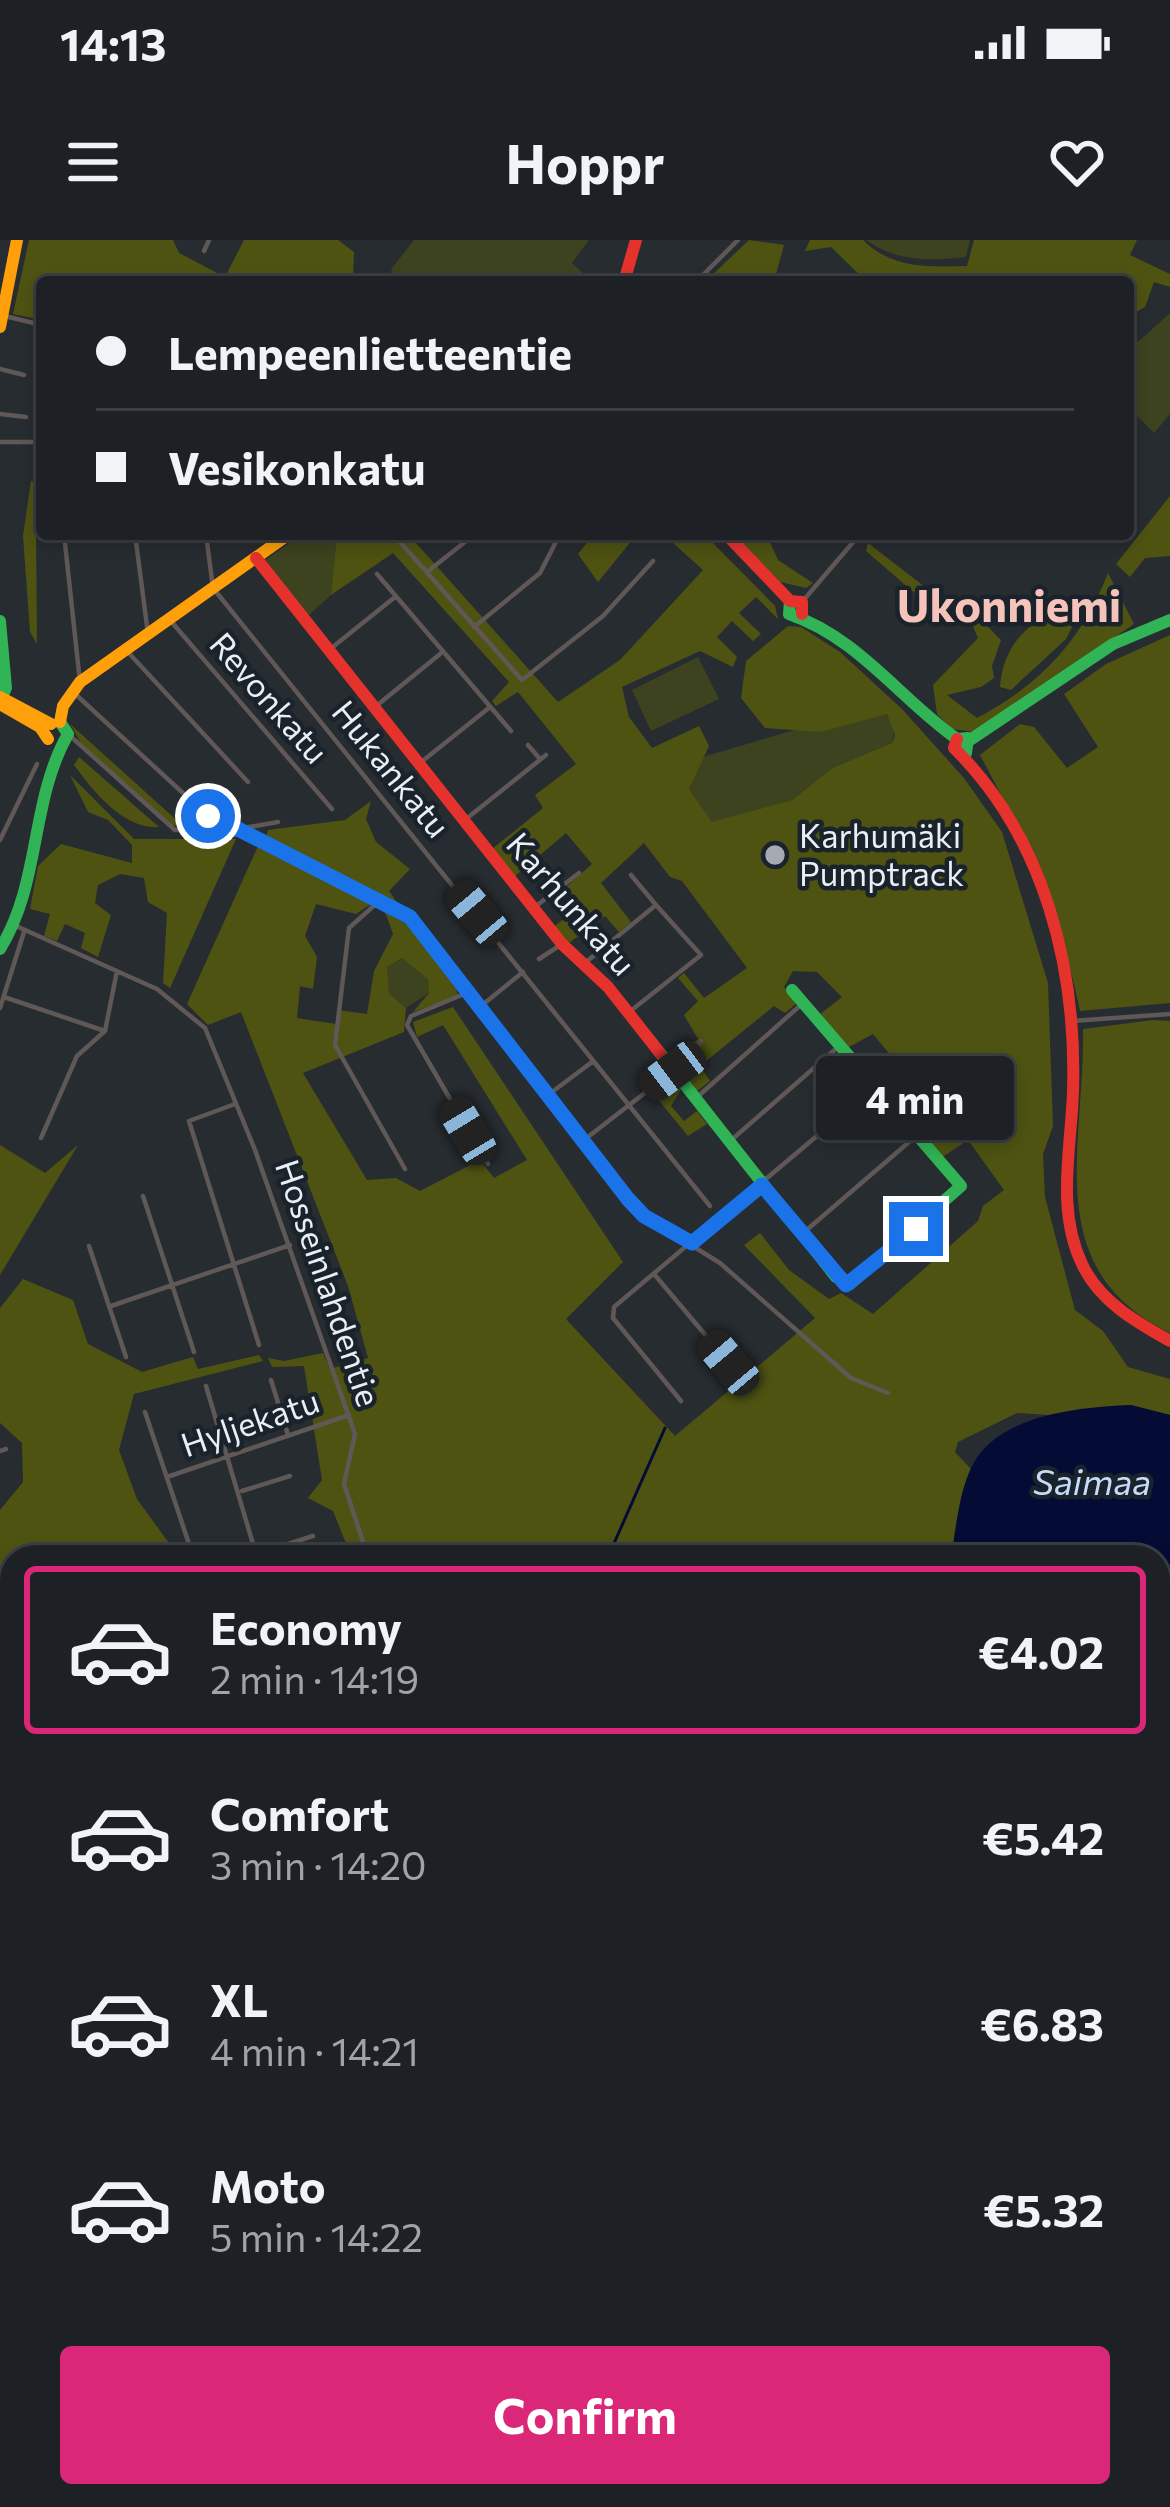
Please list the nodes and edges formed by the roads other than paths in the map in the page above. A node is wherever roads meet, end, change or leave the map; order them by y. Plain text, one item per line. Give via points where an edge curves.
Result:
1 (17, 240) edge
2 (209, 240) edge
3 (636, 240) edge
4 (738, 240) edge
5 (204, 251) dead end
6 (631, 276) edge
7 (697, 276) edge
8 (1, 319) edge
9 (36, 324) edge
10 (0, 369) edge
11 (24, 376) dead end
12 (0, 414) edge
13 (26, 417) dead end
14 (0, 442) edge
15 (36, 442) edge
16 (64, 540) edge
17 (136, 540) edge
18 (207, 540) edge
19 (279, 540) edge
20 (399, 540) edge
21 (468, 540) edge
22 (557, 540) edge
23 (732, 540) edge
24 (855, 540) edge
25 (256, 558) junction
26 (653, 561) dead end
27 (428, 572) junction
28 (377, 574) dead end
29 (213, 588) junction
30 (395, 597) junction
31 (798, 606) junction
32 (169, 619) junction
33 (1170, 620) edge
34 (0, 621) edge
35 (474, 627) junction
36 (148, 634) junction
37 (126, 650) junction
38 (328, 651) junction
39 (440, 654) junction
40 (76, 687) junction
41 (1, 700) edge
42 (374, 707) junction
43 (490, 707) junction
44 (61, 730) junction
45 (511, 731) dead end
46 (48, 739) junction
47 (964, 744) junction
48 (529, 745) dead end
49 (45, 763) junction
50 (419, 764) junction
51 (248, 782) dead end
52 (332, 808) dead end
53 (464, 821) junction
54 (278, 822) dead end
55 (238, 829) junction
56 (212, 830) junction
57 (0, 840) edge
58 (579, 873) dead end
59 (632, 874) dead end
60 (380, 901) junction
61 (656, 905) junction
62 (534, 908) junction
63 (20, 929) junction
64 (562, 944) junction
65 (712, 946) dead end
66 (0, 949) edge
67 (701, 955) junction
68 (539, 959) dead end
69 (586, 962) junction
70 (117, 971) junction
71 (523, 972) junction
72 (792, 991) dead end
73 (469, 992) junction
74 (4, 997) junction
75 (803, 1004) junction
76 (480, 1006) junction
77 (0, 1008) edge
78 (628, 1013) junction
79 (1170, 1014) edge
80 (1072, 1022) junction
81 (105, 1031) junction
82 (701, 1041) dead end
83 (840, 1045) junction
84 (593, 1061) junction
85 (673, 1071) junction
86 (875, 1087) junction
87 (548, 1095) junction
88 (695, 1099) junction
89 (235, 1103) junction
90 (629, 1105) junction
91 (917, 1135) junction
92 (41, 1138) dead end
93 (584, 1140) junction
94 (729, 1142) junction
95 (488, 1163) dead end
96 (405, 1169) dead end
97 (762, 1185) junction
98 (142, 1196) dead end
99 (710, 1206) dead end
100 (802, 1234) junction
101 (692, 1243) junction
102 (290, 1245) junction
103 (89, 1246) dead end
104 (234, 1264) junction
105 (654, 1274) junction
106 (172, 1285) junction
107 (111, 1306) junction
108 (1170, 1341) edge
109 (260, 1345) dead end
110 (194, 1352) dead end
111 (126, 1357) dead end
112 (729, 1363) dead end
113 (271, 1380) dead end
114 (206, 1386) dead end
115 (888, 1393) dead end
116 (681, 1401) dead end
117 (145, 1412) dead end
118 (349, 1415) junction
119 (288, 1436) junction
120 (229, 1456) junction
121 (290, 1476) dead end
122 (166, 1477) junction
123 (242, 1491) junction
124 (313, 1536) dead end
125 (189, 1544) dead end
126 (254, 1545) edge
127 (284, 1545) edge
128 (364, 1545) edge

1 - 8 street
2 - 5 street
3 - 6 street
4 - 7 street
8 - 9 street
10 - 11 street
12 - 13 street
14 - 15 street
16 - 40 street
17 - 36 street
18 - 29 street
19 - 25 street
20 - 27 street
21 - 27 street
22 - 35 street via 540,573
23 - 31 street
24 - 31 street
25 - 29 street
25 - 38 street, Karhunkatu
26 - 35 street via 602,616 522,680
27 - 35 street
28 - 30 street
29 - 32 street
29 - 71 street, Hukankatu
30 - 38 street
30 - 39 street
31 - 47 street
32 - 36 street
32 - 52 street, Revonkatu
33 - 47 street via 1113,644
34 - 41 street
36 - 37 street
37 - 40 street
37 - 51 street
38 - 42 street, Karhunkatu
39 - 42 street
39 - 43 street
40 - 44 street
40 - 56 street via 208,816
41 - 44 street
41 - 46 street
42 - 50 street, Karhunkatu
43 - 45 street
43 - 50 street
44 - 46 street
44 - 49 street
44 - 56 street via 165,825
46 - 49 street
47 - 80 street via 1034,866 1055,923
48 - 53 street via 543,758
49 - 57 street
49 - 63 street
50 - 53 street, Karhunkatu
53 - 62 street, Karhunkatu
54 - 55 street
55 - 56 street
55 - 60 street
58 - 62 street
59 - 61 street
60 - 73 street via 410,917
60 - 96 street via 349,928 334,1045
61 - 67 street
61 - 69 street
62 - 64 street, Karhunkatu
63 - 66 street
63 - 70 street
63 - 74 street
64 - 68 street
64 - 69 street, Karhunkatu
65 - 67 street
67 - 78 street
69 - 78 street, Karhunkatu
70 - 81 street
70 - 89 street, Hosseinlahdentie via 157,989 205,1028
71 - 76 street
71 - 84 street, Hukankatu
72 - 75 street
73 - 76 street
73 - 95 street via 407,1020
74 - 77 street
74 - 81 street
75 - 83 street
75 - 88 street
76 - 87 street
78 - 85 street, Karhunkatu
79 - 80 street
80 - 108 street via 1067,1203 1076,1251 1108,1299
81 - 92 street via 77,1055
82 - 85 street
83 - 86 street
83 - 94 street
84 - 87 street
84 - 90 street, Hukankatu
85 - 88 street, Karhunkatu
85 - 90 street
86 - 91 street
86 - 97 street
87 - 93 street
88 - 94 street, Karhunkatu
89 - 102 street, Hosseinlahdentie
89 - 104 street via 189,1121
90 - 93 street
90 - 99 street, Hukankatu
91 - 100 street
91 - 100 street, Karhunkatu via 962,1189 846,1285
93 - 101 street via 644,1216
94 - 97 street, Karhunkatu
97 - 100 street, Karhunkatu
97 - 101 street
98 - 106 street
101 - 105 street
101 - 115 street via 837,1367
102 - 104 street
102 - 118 street, Hosseinlahdentie
103 - 107 street
104 - 106 street
104 - 109 street
105 - 112 street
105 - 116 street via 611,1312
106 - 107 street
106 - 110 street
107 - 111 street
113 - 119 street
114 - 120 street
117 - 122 street
118 - 119 street, Hyljekatu
118 - 128 street, Hosseinlahdentie via 356,1448 344,1484
119 - 120 street, Hyljekatu
120 - 122 street, Hyljekatu
120 - 123 street
121 - 123 street
122 - 125 street
123 - 126 street
124 - 127 street

